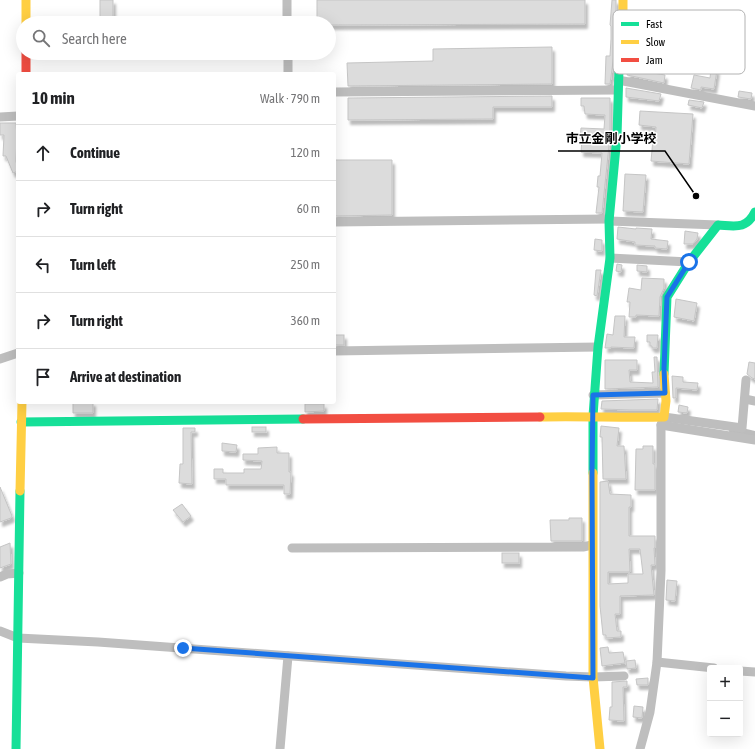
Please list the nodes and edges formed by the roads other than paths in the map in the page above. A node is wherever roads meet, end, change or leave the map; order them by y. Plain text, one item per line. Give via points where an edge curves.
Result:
1 (26, 0) edge
2 (287, 0) edge
3 (26, 16) edge
4 (287, 16) edge
5 (26, 60) edge
6 (288, 60) edge
7 (26, 72) edge
8 (288, 72) edge
9 (619, 74) edge
10 (618, 80) junction
11 (618, 90) junction
12 (336, 92) edge
13 (755, 106) edge
14 (16, 116) edge
15 (0, 117) edge
16 (755, 212) edge
17 (610, 220) junction
18 (336, 222) edge
19 (718, 225) junction
20 (610, 258) junction
21 (689, 262) junction
22 (598, 347) junction
23 (336, 351) edge
24 (16, 354) edge
25 (0, 359) edge
26 (746, 380) dead end
27 (665, 393) junction
28 (593, 395) junction
29 (745, 399) junction
30 (755, 401) edge
31 (22, 404) edge
32 (592, 416) junction
33 (662, 420) junction
34 (21, 422) junction
35 (755, 440) edge
36 (592, 545) junction
37 (292, 548) dead end
38 (19, 572) junction
39 (0, 577) edge
40 (0, 631) edge
41 (18, 638) junction
42 (288, 656) junction
43 (657, 662) junction
44 (707, 667) edge
45 (743, 671) edge
46 (755, 672) edge
47 (624, 676) dead end
48 (593, 678) junction
49 (16, 749) edge
50 (280, 749) edge
51 (600, 749) edge
52 (640, 749) edge

1 - 3 street
2 - 4 street
5 - 7 street
6 - 8 street
9 - 10 street
10 - 11 street
10 - 13 street
11 - 12 street
11 - 17 street
14 - 15 street
16 - 19 street via 749,223 744,226
17 - 18 street
17 - 19 street
17 - 20 street
19 - 21 street
20 - 21 street
20 - 22 street
21 - 27 street via 667,297
22 - 23 street
22 - 28 street
24 - 25 street
26 - 29 street
27 - 28 street
27 - 33 street
28 - 32 street
29 - 30 street
29 - 33 street via 742,428
31 - 34 street
32 - 33 street
32 - 34 street
32 - 36 street
33 - 35 street
33 - 43 street via 661,571
34 - 38 street
36 - 37 street
36 - 48 street
38 - 39 street
38 - 41 street
40 - 41 street
41 - 42 street
41 - 49 street
42 - 48 street
42 - 50 street
43 - 44 street
43 - 52 street via 650,712
45 - 46 street
47 - 48 street
48 - 51 street

